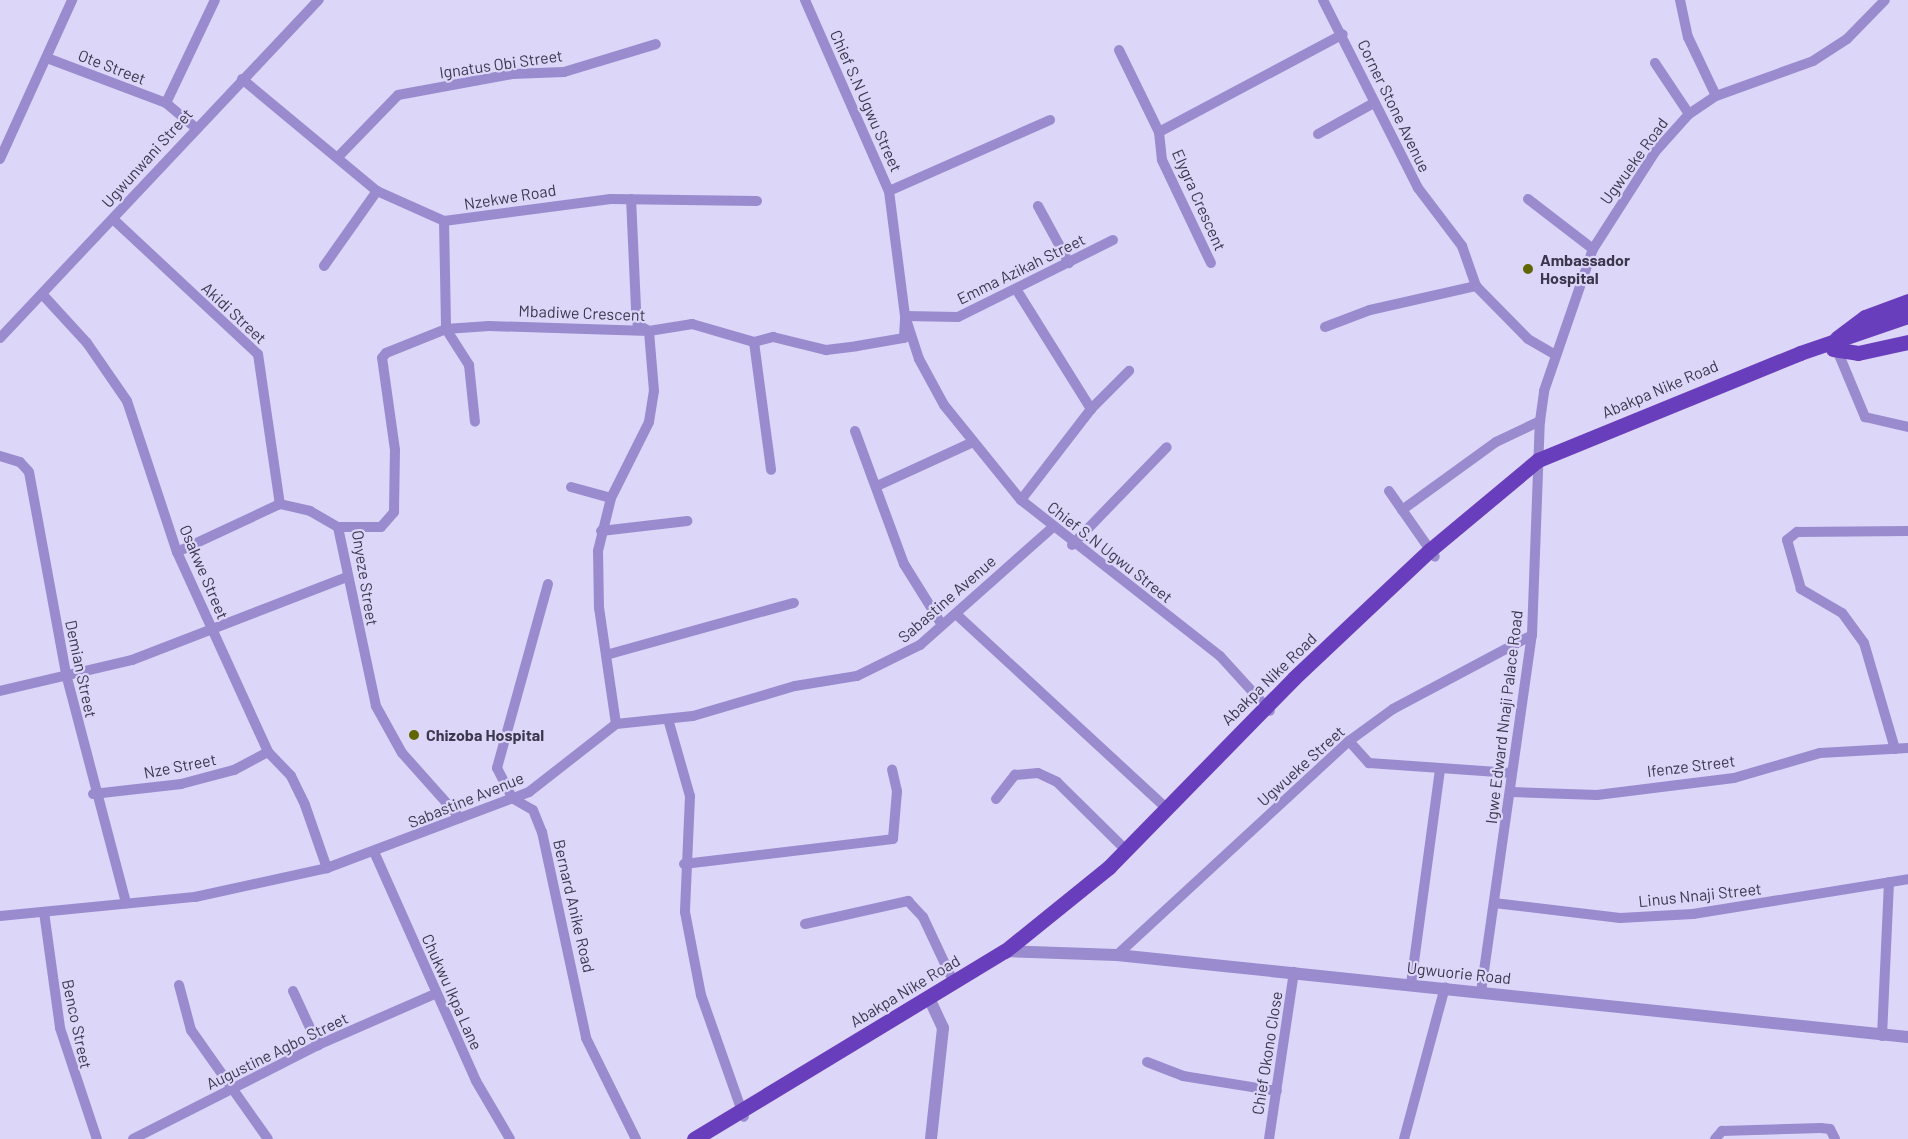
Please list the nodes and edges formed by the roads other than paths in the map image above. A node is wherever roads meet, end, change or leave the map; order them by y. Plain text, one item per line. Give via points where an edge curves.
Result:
1 (72, 0) edge
2 (215, 0) edge
3 (319, 0) edge
4 (805, 0) edge
5 (1323, 0) edge
6 (1680, 0) edge
7 (1885, 0) edge
8 (1343, 34) junction
9 (656, 44) dead end
10 (1119, 50) dead end
11 (47, 58) junction
12 (1655, 63) dead end
13 (242, 79) junction
14 (1716, 96) junction
15 (166, 103) junction
16 (1374, 103) junction
17 (1689, 114) junction
18 (1050, 120) dead end
19 (195, 127) junction
20 (1159, 132) junction
21 (1318, 134) dead end
22 (338, 157) junction
23 (0, 159) edge
24 (377, 190) junction
25 (889, 191) junction
26 (631, 199) junction
27 (1528, 199) dead end
28 (757, 201) dead end
29 (1038, 206) dead end
30 (113, 219) junction
31 (444, 221) junction
32 (1113, 240) dead end
33 (1593, 249) junction
34 (1069, 263) junction
35 (1211, 263) dead end
36 (324, 266) dead end
37 (1476, 286) junction
38 (1017, 289) junction
39 (43, 295) junction
40 (1908, 301) edge
41 (905, 316) junction
42 (1908, 316) edge
43 (1325, 327) dead end
44 (1908, 327) edge
45 (446, 329) junction
46 (649, 331) junction
47 (0, 339) edge
48 (754, 342) junction
49 (1908, 342) edge
50 (1834, 347) junction
51 (1556, 355) junction
52 (382, 358) joint
53 (1129, 371) dead end
54 (1091, 409) junction
55 (1540, 421) junction
56 (475, 422) dead end
57 (1908, 427) edge
58 (855, 431) dead end
59 (971, 443) junction
60 (1167, 447) dead end
61 (0, 456) edge
62 (1538, 457) junction
63 (771, 470) dead end
64 (877, 486) junction
65 (571, 488) dead end
66 (1389, 491) dead end
67 (611, 498) junction
68 (1021, 500) junction
69 (280, 504) junction
70 (1402, 510) junction
71 (687, 521) dead end
72 (338, 527) junction
73 (1052, 528) junction
74 (601, 531) junction
75 (1908, 531) edge
76 (1072, 545) junction
77 (177, 552) junction
78 (1432, 554) junction
79 (347, 577) junction
80 (548, 584) dead end
81 (794, 603) dead end
82 (957, 614) junction
83 (942, 625) junction
84 (210, 626) junction
85 (1532, 635) junction
86 (606, 655) junction
87 (66, 674) junction
88 (0, 691) edge
89 (1268, 709) junction
90 (668, 719) junction
91 (616, 724) junction
92 (1349, 741) junction
93 (1908, 748) edge
94 (1895, 749) junction
95 (268, 752) junction
96 (1440, 769) junction
97 (892, 770) dead end
98 (1512, 774) junction
99 (1510, 792) junction
100 (93, 794) junction
101 (512, 798) junction
102 (996, 799) dead end
103 (1166, 808) junction
104 (460, 818) junction
105 (1126, 850) junction
106 (375, 854) junction
107 (684, 864) junction
108 (327, 868) junction
109 (1908, 879) edge
110 (1889, 882) junction
111 (126, 903) junction
112 (1494, 903) junction
113 (44, 912) junction
114 (0, 916) edge
115 (805, 924) dead end
116 (1010, 951) junction
117 (1117, 955) junction
118 (1294, 972) junction
119 (954, 983) junction
120 (1411, 984) junction
121 (179, 985) dead end
122 (1445, 987) junction
123 (293, 991) dead end
124 (1481, 992) junction
125 (435, 994) junction
126 (931, 1001) junction
127 (1882, 1036) junction
128 (1908, 1037) edge
129 (318, 1045) junction
130 (1147, 1062) dead end
131 (232, 1090) junction
132 (1277, 1091) junction
133 (743, 1114) junction
134 (97, 1139) edge
135 (133, 1139) edge
136 (268, 1139) edge
137 (510, 1139) edge
138 (636, 1139) edge
139 (694, 1139) edge
140 (708, 1139) edge
141 (931, 1139) edge
142 (1269, 1139) edge
143 (1404, 1139) edge
144 (1716, 1139) edge
145 (1835, 1139) edge

1 - 11 street
2 - 15 street
3 - 13 street, Ugwunwani Street
4 - 25 street, Chief S.N Ugwu Street
5 - 8 street, Corner Stone Avenue
6 - 14 street via 1688,37
7 - 14 street, Ugwueke Road via 1847,39 1813,61
8 - 16 street, Corner Stone Avenue
8 - 20 street
9 - 22 street, Ignatus Obi Street via 564,72 512,74 398,95
10 - 20 street, Elygra Crescent
11 - 15 street, Ote Street
11 - 23 street
12 - 17 street
13 - 19 street, Ugwunwani Street
13 - 22 street, Nzekwe Road
14 - 17 street, Ugwueke Road
15 - 19 street, Ote Street
16 - 21 street
16 - 37 street, Corner Stone Avenue via 1418,188 1462,246
17 - 33 street, Ugwueke Road via 1649,160
18 - 25 street
19 - 30 street, Ugwunwani Street
20 - 35 street, Elygra Crescent via 1162,160
22 - 24 street, Nzekwe Road
24 - 31 street, Nzekwe Road
24 - 36 street
25 - 41 street, Chief S.N Ugwu Street
26 - 28 street, Nzekwe Road
26 - 31 street, Nzekwe Road
26 - 46 street via 638,325
27 - 33 street
29 - 34 street
30 - 39 street, Ugwunwani Street
30 - 69 street, Akidi Street via 258,354
31 - 45 street
32 - 34 street, Emma Azikah Street
33 - 51 street, Ugwueke Road
34 - 38 street, Emma Azikah Street
37 - 43 street via 1370,310
37 - 51 street, Corner Stone Avenue via 1528,339
38 - 41 street, Emma Azikah Street via 958,317
38 - 54 street
39 - 47 street, Ugwunwani Street
39 - 77 street, Osakwe Street via 118,383
40 - 50 main road via 1865,317
41 - 48 street, Mbadiwe Crescent via 904,338 826,350 773,337
41 - 59 street, Chief S.N Ugwu Street via 919,359
42 - 50 main road, Abakpa Nike Road
44 - 50 main road, Abakpa Nike Road
45 - 46 street, Mbadiwe Crescent
45 - 52 street, Mbadiwe Crescent
45 - 56 street via 469,365
46 - 48 street, Mbadiwe Crescent via 692,324
46 - 67 street via 654,391 649,422
48 - 63 street
49 - 50 main road via 1858,353
50 - 57 street via 1864,417
50 - 62 main road, Abakpa Nike Road
51 - 55 street, Ugwueke Road
52 - 72 street, Onyeze Street via 395,450 393,512 381,527
53 - 54 street
54 - 68 street
55 - 62 street, Ugwueke Road
55 - 70 street via 1496,442
58 - 64 street
59 - 64 street
59 - 68 street, Chief S.N Ugwu Street
60 - 76 street
61 - 87 street, Demian Street via 20,462 29,472
62 - 78 main road, Abakpa Nike Road
62 - 85 street, Igwe Edward Nnaji Palace Road
64 - 83 street via 904,564
65 - 67 street
66 - 70 street
67 - 74 street
68 - 73 street, Chief S.N Ugwu Street
69 - 72 street via 310,511
69 - 77 street
70 - 78 street
71 - 74 street
72 - 79 street, Onyeze Street
73 - 76 street, Chief S.N Ugwu Street
73 - 82 street, Sabastine Avenue
74 - 86 street via 597,576
75 - 94 street via 1797,532 1788,540 1801,589 1814,602 1842,614 1864,643
76 - 89 street, Chief S.N Ugwu Street via 1220,656
77 - 84 street, Osakwe Street
78 - 89 main road, Abakpa Nike Road
79 - 84 street via 220,627
79 - 104 street, Onyeze Street via 376,706 387,729
80 - 101 street, Bernard Anike Road via 500,749 497,768
81 - 86 street
82 - 83 street, Sabastine Avenue
82 - 103 street
83 - 90 street, Sabastine Avenue via 894,662 858,676
84 - 87 street via 132,660
84 - 95 street, Osakwe Street
85 - 92 street, Ugwueke Street via 1393,709
85 - 98 street, Igwe Edward Nnaji Palace Road
86 - 91 street
87 - 88 street
87 - 100 street, Demian Street
89 - 103 main road, Abakpa Nike Road
89 - 116 main road, Abakpa Nike Road via 1117,867
90 - 91 street, Sabastine Avenue
90 - 107 street via 690,796
91 - 101 street, Sabastine Avenue via 534,789
92 - 96 street via 1369,763
92 - 117 street, Ugwueke Street
93 - 94 street, Ifenze Street
94 - 99 street, Ifenze Street via 1820,753 1734,778 1597,795
95 - 100 street, Nze Street via 234,770 181,784
95 - 108 street, Osakwe Street via 291,776
96 - 98 street
96 - 120 street
97 - 107 street via 897,791 893,839
98 - 99 street, Igwe Edward Nnaji Palace Road
99 - 112 street, Igwe Edward Nnaji Palace Road
100 - 111 street, Demian Street
101 - 104 street, Sabastine Avenue
101 - 138 street, Bernard Anike Road via 533,810 542,832 586,1038
102 - 105 street via 1015,775 1038,773 1057,782
103 - 105 main road, Abakpa Nike Road
104 - 106 street, Sabastine Avenue
105 - 116 main road, Abakpa Nike Road
106 - 108 street, Sabastine Avenue
106 - 125 street, Chukwu Ikpa Lane
107 - 133 street via 685,912 701,995
108 - 111 street, Sabastine Avenue via 253,887
109 - 110 street, Linus Nnaji Street
110 - 112 street, Linus Nnaji Street via 1694,914 1620,918
110 - 127 street
111 - 113 street, Sabastine Avenue
112 - 124 street, Igwe Edward Nnaji Palace Road
113 - 114 street, Sabastine Avenue
113 - 134 street, Benco Street via 60,1028
115 - 119 street via 908,901 923,917
116 - 117 street, Ugwuorie Road
116 - 119 main road, Abakpa Nike Road
116 - 126 main road, Abakpa Nike Road
117 - 118 street, Ugwuorie Road
118 - 120 street, Ugwuorie Road
118 - 132 street, Chief Okono Close
119 - 126 main road, Abakpa Nike Road
120 - 122 street, Ugwuorie Road
121 - 131 street via 191,1030
122 - 124 street, Ugwuorie Road
122 - 143 street
123 - 129 street
124 - 127 street, Ugwuorie Road
125 - 129 street, Augustine Agbo Street
125 - 137 street, Chukwu Ikpa Lane
126 - 133 main road, Abakpa Nike Road
126 - 141 street via 943,1045
127 - 128 street, Ugwuorie Road
129 - 131 street, Augustine Agbo Street
130 - 132 street via 1183,1076
131 - 135 street, Augustine Agbo Street
131 - 136 street
132 - 142 street, Chief Okono Close
133 - 139 main road, Abakpa Nike Road
133 - 140 main road, Abakpa Nike Road
144 - 145 street via 1722,1131 1821,1128 1830,1129

